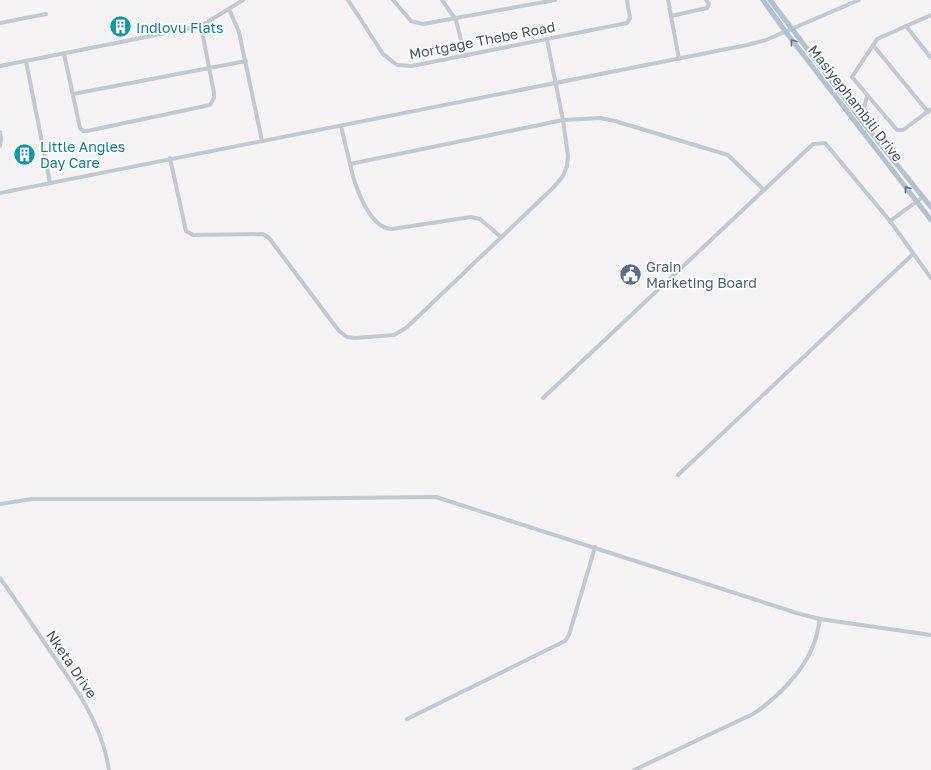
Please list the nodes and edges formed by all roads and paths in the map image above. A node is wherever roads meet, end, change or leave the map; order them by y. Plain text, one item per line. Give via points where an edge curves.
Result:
1 (243, 0) edge
2 (348, 0) edge
3 (394, 0) edge
4 (442, 0) edge
5 (555, 0) edge
6 (627, 0) edge
7 (668, 0) edge
8 (706, 0) edge
9 (763, 0) edge
10 (770, 0) edge
11 (859, 0) edge
12 (229, 9) junction
13 (46, 14) dead end
14 (931, 15) edge
15 (671, 16) junction
16 (456, 20) junction
17 (0, 23) edge
18 (201, 26) junction
19 (906, 26) junction
20 (791, 28) junction
21 (785, 31) junction
22 (547, 40) junction
23 (873, 45) junction
24 (64, 54) junction
25 (465, 56) junction
26 (931, 58) edge
27 (679, 59) junction
28 (26, 61) junction
29 (246, 61) junction
30 (0, 66) edge
31 (208, 67) junction
32 (556, 84) junction
33 (73, 94) junction
34 (867, 96) junction
35 (929, 110) edge
36 (563, 120) junction
37 (341, 126) junction
38 (866, 126) junction
39 (0, 132) edge
40 (262, 141) junction
41 (0, 146) edge
42 (170, 158) junction
43 (350, 164) junction
44 (50, 183) junction
45 (764, 190) junction
46 (0, 193) edge
47 (923, 197) junction
48 (916, 202) junction
49 (931, 207) edge
50 (931, 220) edge
51 (890, 221) junction
52 (501, 237) junction
53 (913, 254) junction
54 (931, 278) edge
55 (543, 398) dead end
56 (678, 475) dead end
57 (0, 504) edge
58 (595, 547) junction
59 (0, 578) edge
60 (820, 619) junction
61 (931, 635) edge
62 (407, 719) dead end
63 (109, 770) edge
64 (634, 770) edge

1 - 12 street
2 - 25 street, Mortgage Thebe Road via 383,54 397,65 412,66
3 - 16 street via 405,16 417,24
4 - 16 street
5 - 16 street
6 - 22 street, Mortgage Thebe Road via 630,18 627,23
7 - 15 street
8 - 15 street via 709,4 707,8
9 - 21 main road, Masiyephambili Drive
10 - 20 main road, Masiyephambili Drive
11 - 20 street
12 - 18 street
12 - 29 street via 237,25
13 - 17 street
14 - 19 street
15 - 27 street
16 - 25 street
18 - 24 street
18 - 31 street
19 - 23 street via 879,38
19 - 26 street
20 - 21 street
20 - 38 main road, Masiyephambili Drive
21 - 27 street via 757,43
48 -> 21 main road, Masiyephambili Drive
22 - 25 street, Mortgage Thebe Road
22 - 32 street
23 - 34 street via 852,76
23 - 35 street
24 - 28 street
24 - 33 street
27 - 32 street
28 - 30 street
28 - 44 street
29 - 31 street
29 - 40 street
31 - 33 street
31 - 33 street via 214,98 210,105 87,131 80,128
32 - 36 street
32 - 37 street
34 - 35 street via 898,131
34 - 38 street via 864,108 868,119
36 - 43 street
36 - 45 street via 600,118 615,121 722,152 733,158
36 - 52 street via 568,156 563,176 554,188
37 - 40 street
37 - 43 street
38 - 47 main road, Masiyephambili Drive
39 - 41 street
40 - 42 street
42 - 44 street
42 - 52 street via 186,231 193,235 258,233 266,236 339,332 347,337 394,335 400,332
43 - 52 street via 357,192 371,213 385,227 392,229 471,218 480,219
44 - 46 street
45 - 51 street via 813,144 822,142
45 - 55 street
47 - 48 street
47 - 49 main road, Masiyephambili Drive
48 - 50 main road, Masiyephambili Drive
48 - 51 street
51 - 53 street
53 - 54 street
53 - 56 street
57 - 58 street via 32,499 436,496
58 - 60 street
58 - 62 street via 569,636 565,641
59 - 63 street, Nketa Drive via 89,710 100,734
60 - 61 street
60 - 64 street via 814,646 808,656 783,691 767,704 753,714

